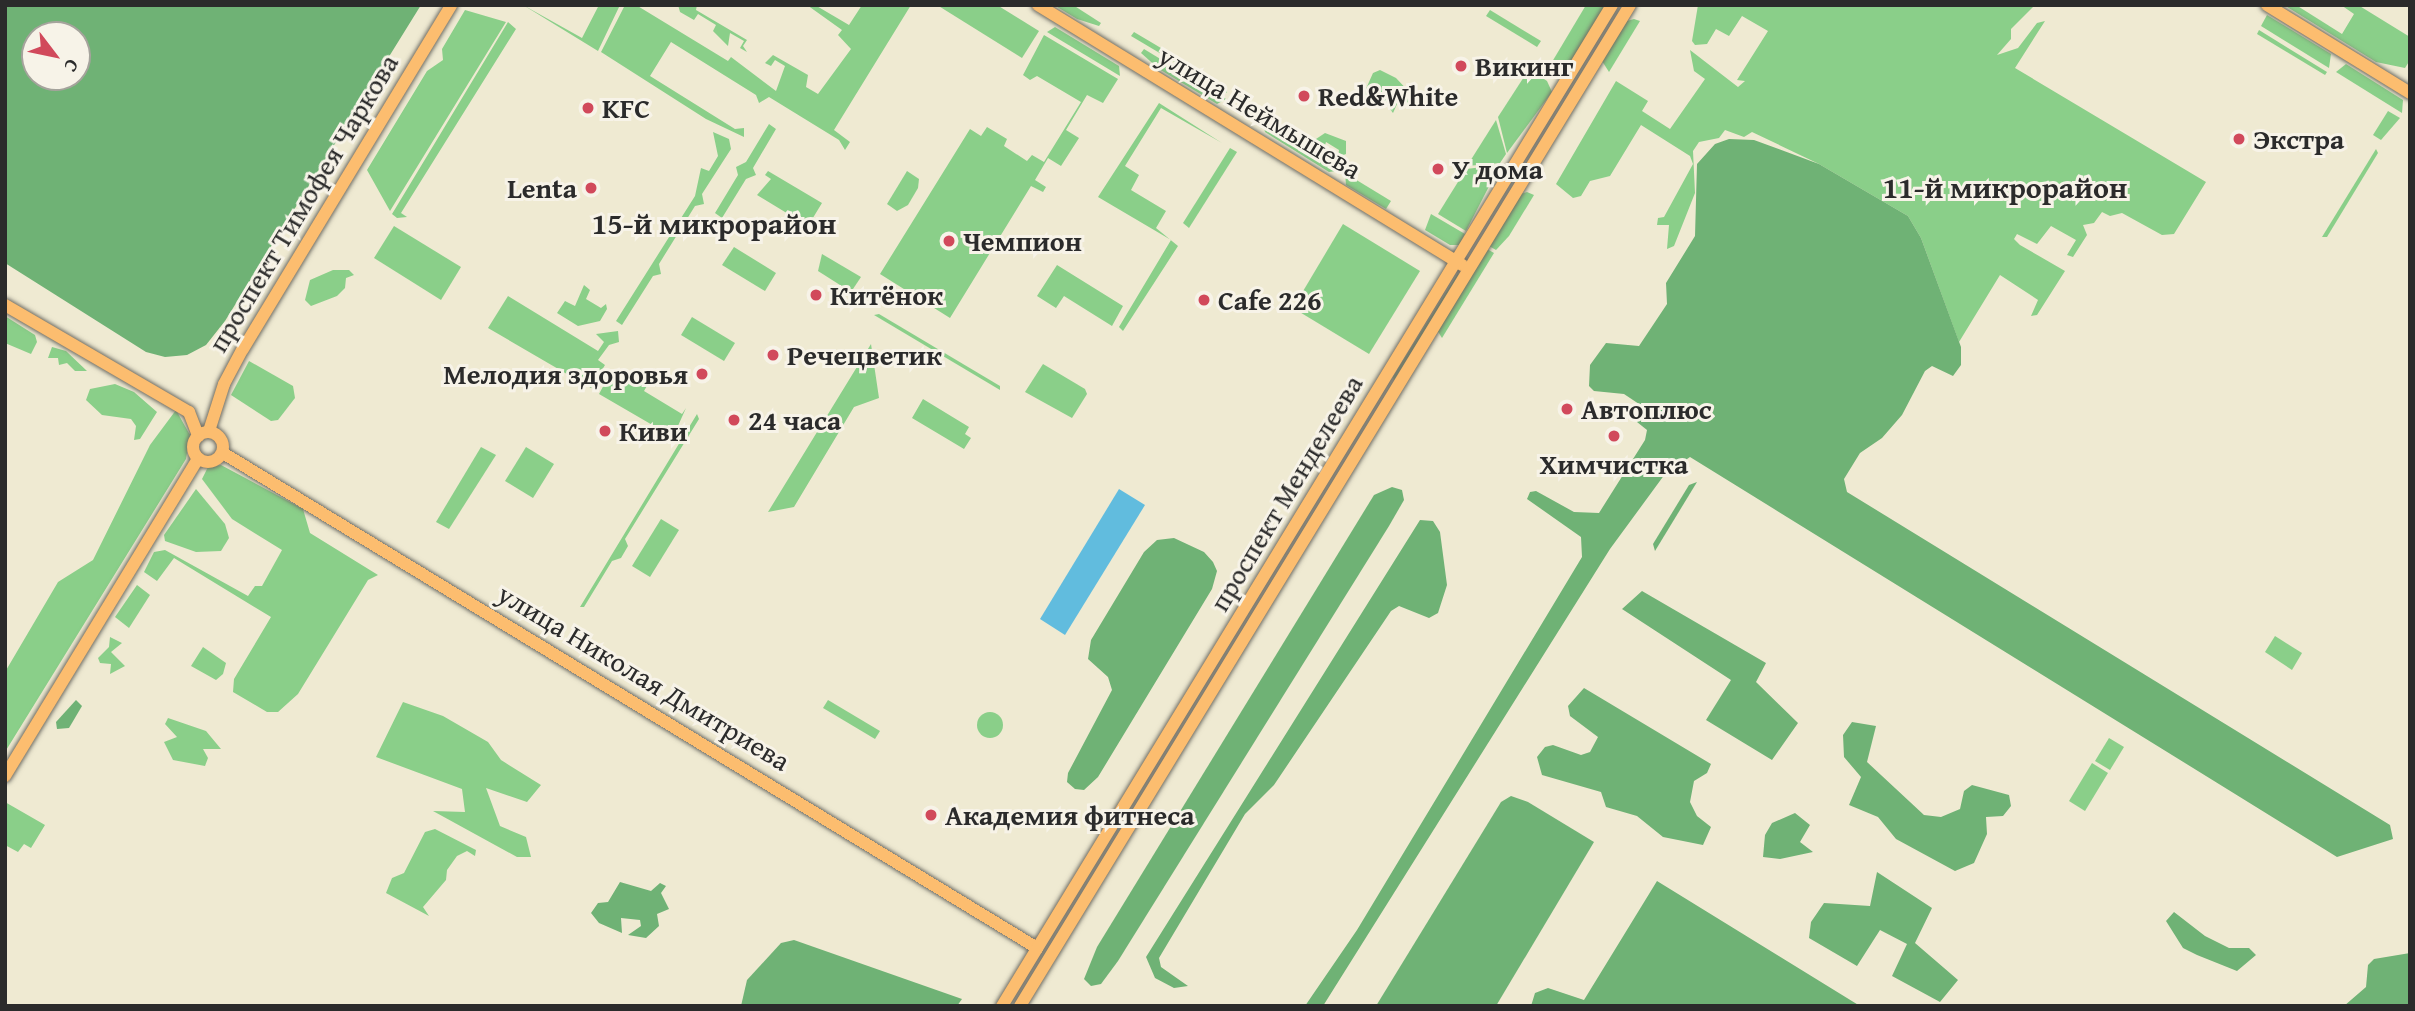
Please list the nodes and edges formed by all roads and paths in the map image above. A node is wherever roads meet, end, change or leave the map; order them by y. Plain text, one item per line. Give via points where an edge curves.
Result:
1 (451, 5) edge
2 (1038, 5) edge
3 (1612, 5) edge
4 (2267, 5) edge
5 (1626, 7) edge
6 (2410, 93) edge
7 (1457, 261) junction
8 (1469, 269) junction
9 (5, 305) edge
10 (1382, 383) junction
11 (1396, 391) junction
12 (203, 433) junction
13 (223, 453) junction
14 (198, 458) junction
15 (5, 776) edge
16 (1037, 948) junction
17 (1002, 1006) edge
18 (1020, 1006) edge

1 - 12 main road, проспект Тимофея Чаркова via 243,349
2 - 7 main road, улица Неймышева
3 - 7 main road, проспект Менделеева
4 - 6 main road
5 - 8 main road, проспект Менделеева
7 - 8 main road, улица Неймышева
7 - 10 main road, проспект Менделеева
8 - 11 main road, проспект Менделеева
9 - 12 main road via 189,412
10 - 11 main road
10 - 16 main road, проспект Менделеева
11 - 18 main road, проспект Менделеева
12 - 13 main road via 221,439
12 - 14 main road via 193,447
13 - 14 main road via 212,462
13 - 16 main road, улица Николая Дмитриева
14 - 15 main road
16 - 17 main road, проспект Менделеева

